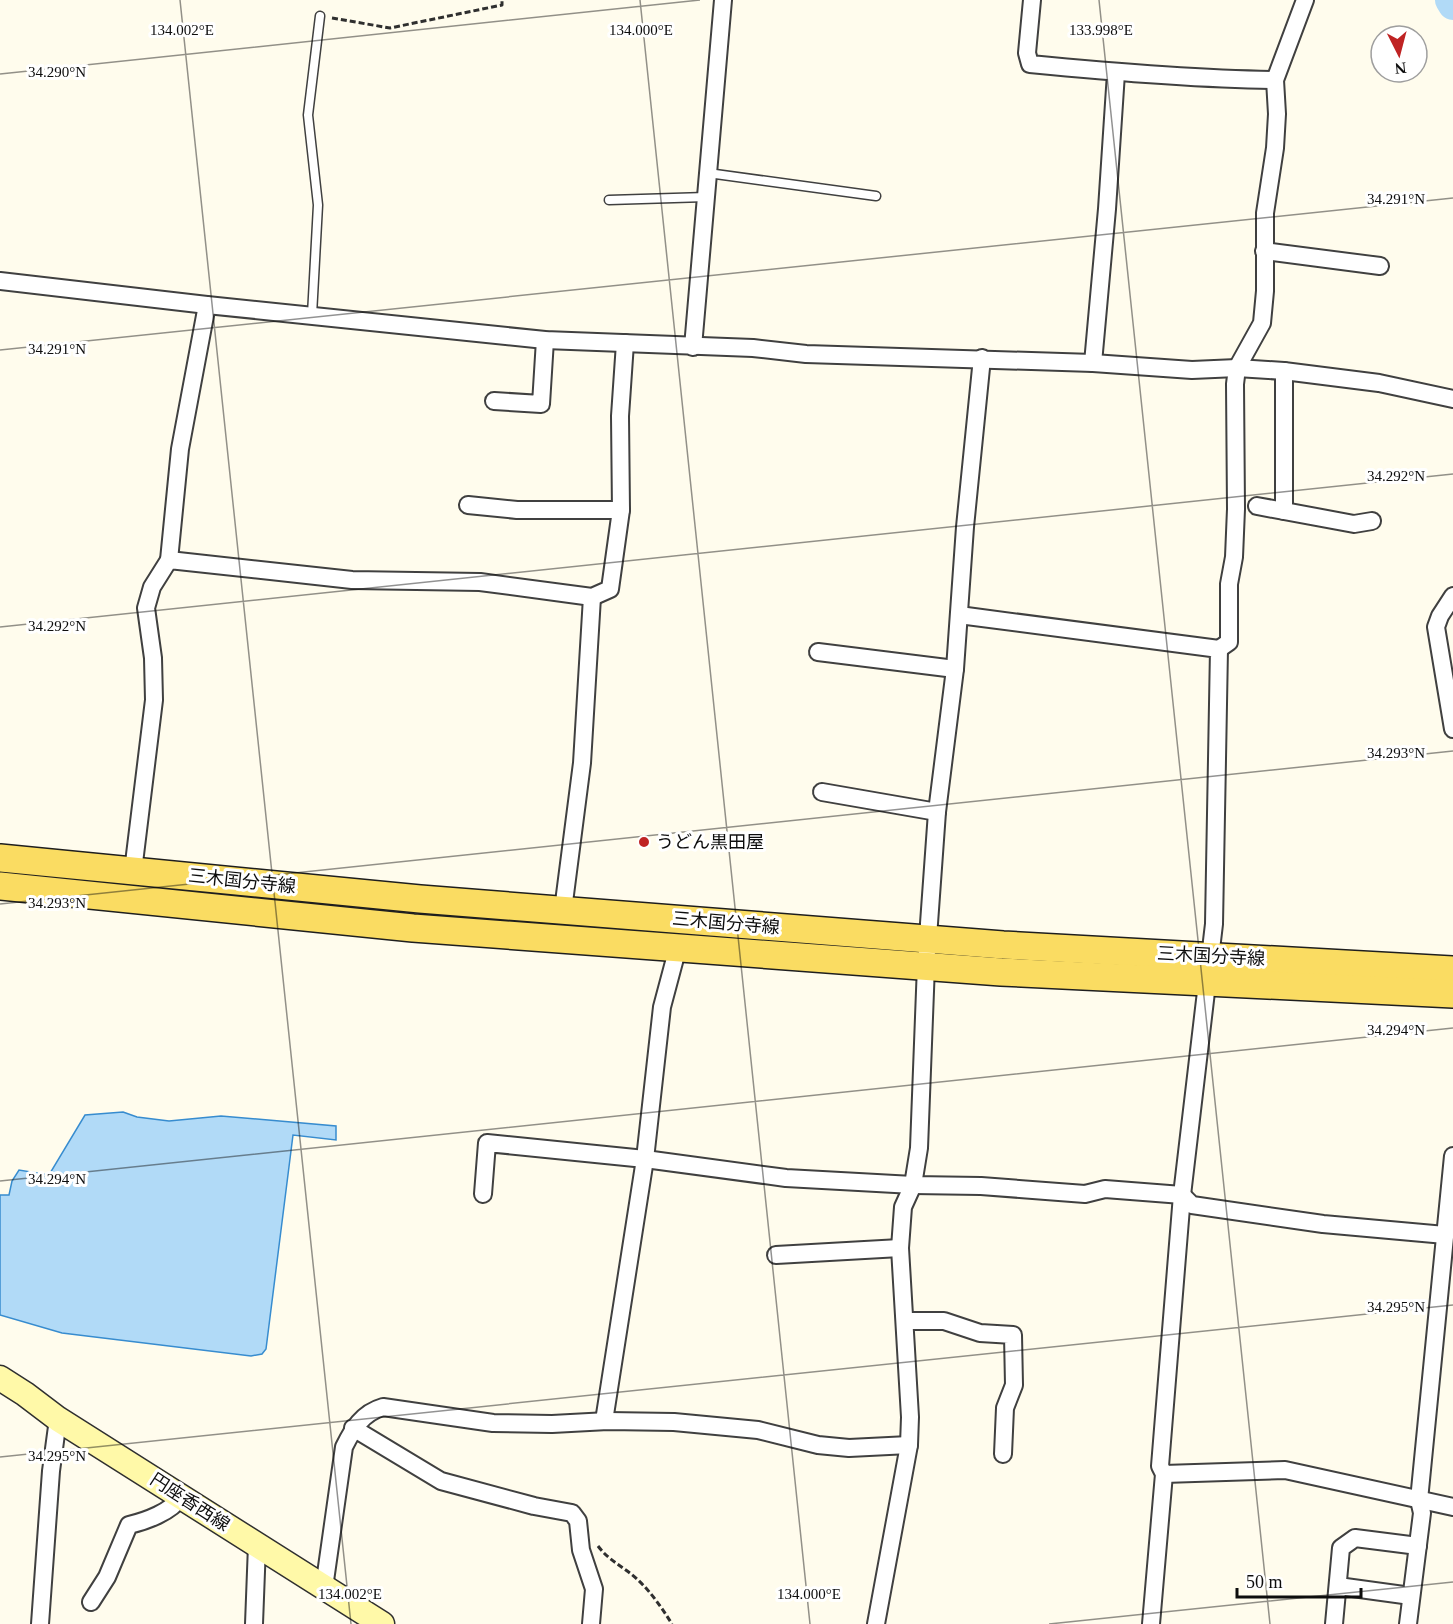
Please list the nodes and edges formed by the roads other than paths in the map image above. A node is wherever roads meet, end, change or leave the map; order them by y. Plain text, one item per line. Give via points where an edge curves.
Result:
1 (723, 0) edge
2 (1032, 0) edge
3 (1305, 0) edge
4 (320, 16) road end
5 (1116, 73) junction
6 (1275, 80) junction
7 (708, 173) junction
8 (876, 196) dead end
9 (706, 197) junction
10 (609, 200) dead end
11 (1264, 251) junction
12 (1380, 266) dead end
13 (0, 281) edge
14 (207, 305) junction
15 (312, 315) junction
16 (545, 340) junction
17 (625, 343) junction
18 (693, 347) junction
19 (982, 358) junction
20 (1093, 363) junction
21 (1237, 368) junction
22 (1284, 371) junction
23 (1453, 399) edge
24 (494, 401) dead end
25 (468, 505) dead end
26 (1257, 506) dead end
27 (621, 510) junction
28 (1284, 511) junction
29 (1372, 521) dead end
30 (169, 560) junction
31 (1453, 596) edge
32 (592, 597) junction
33 (959, 615) junction
34 (1219, 649) junction
35 (818, 652) dead end
36 (955, 669) junction
37 (1453, 729) edge
38 (822, 792) dead end
39 (937, 812) junction
40 (0, 858) edge
41 (133, 871) junction
42 (0, 886) edge
43 (563, 910) junction
44 (678, 947) junction
45 (927, 952) junction
46 (1208, 969) junction
47 (1453, 970) edge
48 (1453, 994) edge
49 (1453, 1156) edge
50 (645, 1159) junction
51 (912, 1185) junction
52 (483, 1194) dead end
53 (1182, 1195) junction
54 (1445, 1235) junction
55 (900, 1248) junction
56 (776, 1255) dead end
57 (904, 1321) junction
58 (0, 1378) edge
59 (0, 1393) edge
60 (26, 1394) junction
61 (58, 1419) junction
62 (604, 1421) junction
63 (353, 1428) junction
64 (909, 1445) junction
65 (1003, 1455) dead end
66 (1164, 1474) junction
67 (181, 1497) junction
68 (1419, 1500) junction
69 (1453, 1507) edge
70 (257, 1545) junction
71 (1418, 1546) junction
72 (1338, 1586) junction
73 (324, 1588) junction
74 (1412, 1596) junction
75 (91, 1602) dead end
76 (40, 1624) edge
77 (254, 1624) edge
78 (382, 1624) edge
79 (591, 1624) edge
80 (876, 1624) edge
81 (1151, 1624) edge
82 (1334, 1624) edge
83 (1408, 1624) edge

1 - 7 street
2 - 5 street via 1027,53 1030,64
3 - 6 street
4 - 15 lane via 308,115 318,205
5 - 6 street
5 - 20 street
6 - 11 street via 1275,148 1265,213
7 - 8 lane
7 - 9 street
9 - 10 lane
9 - 18 street
11 - 12 street
11 - 21 street via 1262,323
13 - 14 street
14 - 15 street
14 - 30 street via 180,449
15 - 16 street
16 - 17 street
16 - 24 street via 541,404
17 - 18 street
17 - 27 street via 620,416
18 - 19 street
19 - 20 street
19 - 33 street
20 - 21 street via 1192,370
21 - 22 street
21 - 34 street via 1236,509 1229,584 1229,642
22 - 23 street via 1379,383
22 - 28 street
25 - 27 street via 517,510
26 - 28 street
27 - 32 street via 610,589
28 - 29 street via 1354,524
30 - 32 street via 352,580 480,582
30 - 41 street via 152,587 146,608 154,700
31 - 37 street via 1436,627
32 - 43 street via 582,763
33 - 34 street
33 - 36 street
34 - 46 street via 1214,924
35 - 36 street
36 - 39 street
38 - 39 street
39 - 45 street
40 - 41 main road, 三木国分寺線
41 - 43 main road, 三木国分寺線
42 - 44 main road, 三木国分寺線 via 413,928
43 - 45 main road, 三木国分寺線
44 - 45 main road, 三木国分寺線
44 - 50 street via 663,1007
45 - 46 main road, 三木国分寺線 via 1001,972
45 - 51 street via 919,1148
46 - 47 main road, 三木国分寺線
46 - 48 main road, 三木国分寺線
46 - 53 street
49 - 54 street
50 - 51 street via 786,1178
50 - 52 street via 487,1143
50 - 62 street
51 - 53 street via 1085,1194 1105,1189
51 - 55 street via 903,1207
53 - 54 street via 1192,1205 1323,1224
53 - 66 street via 1161,1466
54 - 68 street
55 - 56 street
55 - 57 street
57 - 64 street
57 - 65 street via 944,1322 980,1333 1014,1335 1014,1385 1005,1408
58 - 60 main road, 円座香西線
59 - 60 street
60 - 61 main road, 円座香西線
61 - 67 main road, 円座香西線
61 - 76 street
62 - 63 street via 493,1423 383,1407 372,1410
62 - 64 street via 674,1422 758,1430 818,1445 849,1448
63 - 73 street via 344,1447
63 - 79 street via 441,1480 572,1513 578,1521 581,1550 594,1588
64 - 80 street
66 - 68 street via 1285,1470
66 - 81 street
67 - 70 main road, 円座香西線
67 - 75 street via 175,1506 129,1525 107,1577
68 - 69 street
68 - 71 street via 1422,1513
70 - 73 main road, 円座香西線
70 - 77 street
71 - 72 street via 1355,1538 1341,1548
71 - 74 street
72 - 74 street
72 - 82 street
73 - 78 main road, 円座香西線
74 - 83 street

